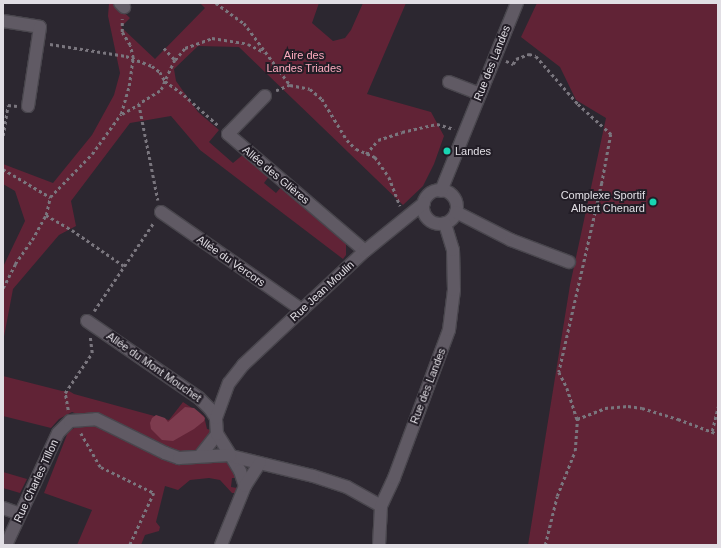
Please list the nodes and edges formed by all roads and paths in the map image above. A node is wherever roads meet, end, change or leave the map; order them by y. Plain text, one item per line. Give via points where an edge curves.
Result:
1 (216, 3) edge
2 (517, 3) edge
3 (122, 5) edge
4 (3, 21) edge
5 (37, 42) junction
6 (164, 48) dead end
7 (264, 52) junction
8 (495, 57) junction
9 (133, 58) junction
10 (175, 60) junction
11 (165, 82) junction
12 (449, 82) dead end
13 (290, 85) junction
14 (480, 94) junction
15 (265, 96) joint
16 (139, 104) junction
17 (28, 106) joint
18 (121, 114) junction
19 (465, 133) junction
20 (228, 134) junction
21 (3, 136) edge
22 (366, 154) junction
23 (3, 169) edge
24 (441, 191) junction
25 (50, 197) junction
26 (424, 203) junction
27 (161, 212) junction
28 (456, 212) junction
29 (46, 215) junction
30 (405, 218) junction
31 (445, 223) junction
32 (365, 251) junction
33 (569, 262) dead end
34 (124, 266) junction
35 (3, 288) edge
36 (302, 310) junction
37 (87, 321) junction
38 (227, 385) junction
39 (203, 402) junction
40 (718, 407) edge
41 (216, 418) junction
42 (577, 419) junction
43 (70, 420) junction
44 (712, 431) junction
45 (217, 434) junction
46 (718, 434) edge
47 (200, 456) junction
48 (230, 456) junction
49 (260, 463) junction
50 (245, 486) junction
51 (381, 506) junction
52 (3, 508) edge
53 (20, 514) junction
54 (6, 545) edge
55 (130, 545) edge
56 (221, 545) edge
57 (379, 545) edge
58 (545, 545) edge

1 - 7 path via 244,23
2 - 8 street, Rue des Landes
3 - 9 path via 121,24
4 - 5 street via 40,27
5 - 9 path
5 - 17 street
6 - 10 path
7 - 10 path via 248,44 212,38 185,48
7 - 13 path
8 - 14 street, Rue des Landes
8 - 42 path via 514,64 516,60 529,54 536,56 578,104 611,134 559,372 568,388
9 - 11 path via 156,69
9 - 18 path
10 - 11 path
11 - 16 path via 160,91
11 - 20 path via 184,95
12 - 14 street
13 - 15 path
13 - 22 path via 305,87 317,93 347,140
14 - 19 street, Rue des Landes
15 - 20 street
16 - 18 path
16 - 27 path
17 - 21 path via 8,105
18 - 25 path via 92,154
19 - 22 path via 437,124 378,140
19 - 24 street, Rue des Landes
20 - 32 street, Allée des Glières
22 - 30 path via 375,157 389,177
23 - 25 path
24 - 26 street via 431,193
24 - 28 street via 454,198
25 - 29 path
26 - 30 street, Rue Jean Moulin
26 - 31 street via 427,218 436,223
27 - 34 path
27 - 36 street, Allée du Vercors
28 - 31 street via 451,220
28 - 33 street via 512,240
29 - 34 path
29 - 35 path
30 - 32 street, Rue Jean Moulin
31 - 51 street, Rue des Landes via 453,250 454,290 449,330 394,478
32 - 36 street, Rue Jean Moulin
34 - 37 path
36 - 38 street, Rue Jean Moulin via 243,365
37 - 39 street, Allée du Mont Mouchet
37 - 43 path via 92,352 65,393
38 - 39 street, Rue Jean Moulin via 218,394
38 - 41 street, Rue Jean Moulin
39 - 41 street, Allée du Mont Mouchet
40 - 44 path
41 - 45 street, Rue Jean Moulin
42 - 44 path via 606,408 628,406 642,408
42 - 58 path via 575,451 557,496
43 - 47 street via 96,419 179,458
43 - 53 street, Rue Charles Tillon via 58,433
43 - 55 path via 86,439 101,467 154,492
44 - 46 path
45 - 47 street
45 - 48 street, Rue Jean Moulin
47 - 48 street
48 - 49 street
48 - 50 street, Rue Jean Moulin via 240,471
49 - 50 street
49 - 51 street via 347,487
50 - 56 street
51 - 57 street, Rue des Landes
52 - 53 street
53 - 54 street, Rue Charles Tillon

